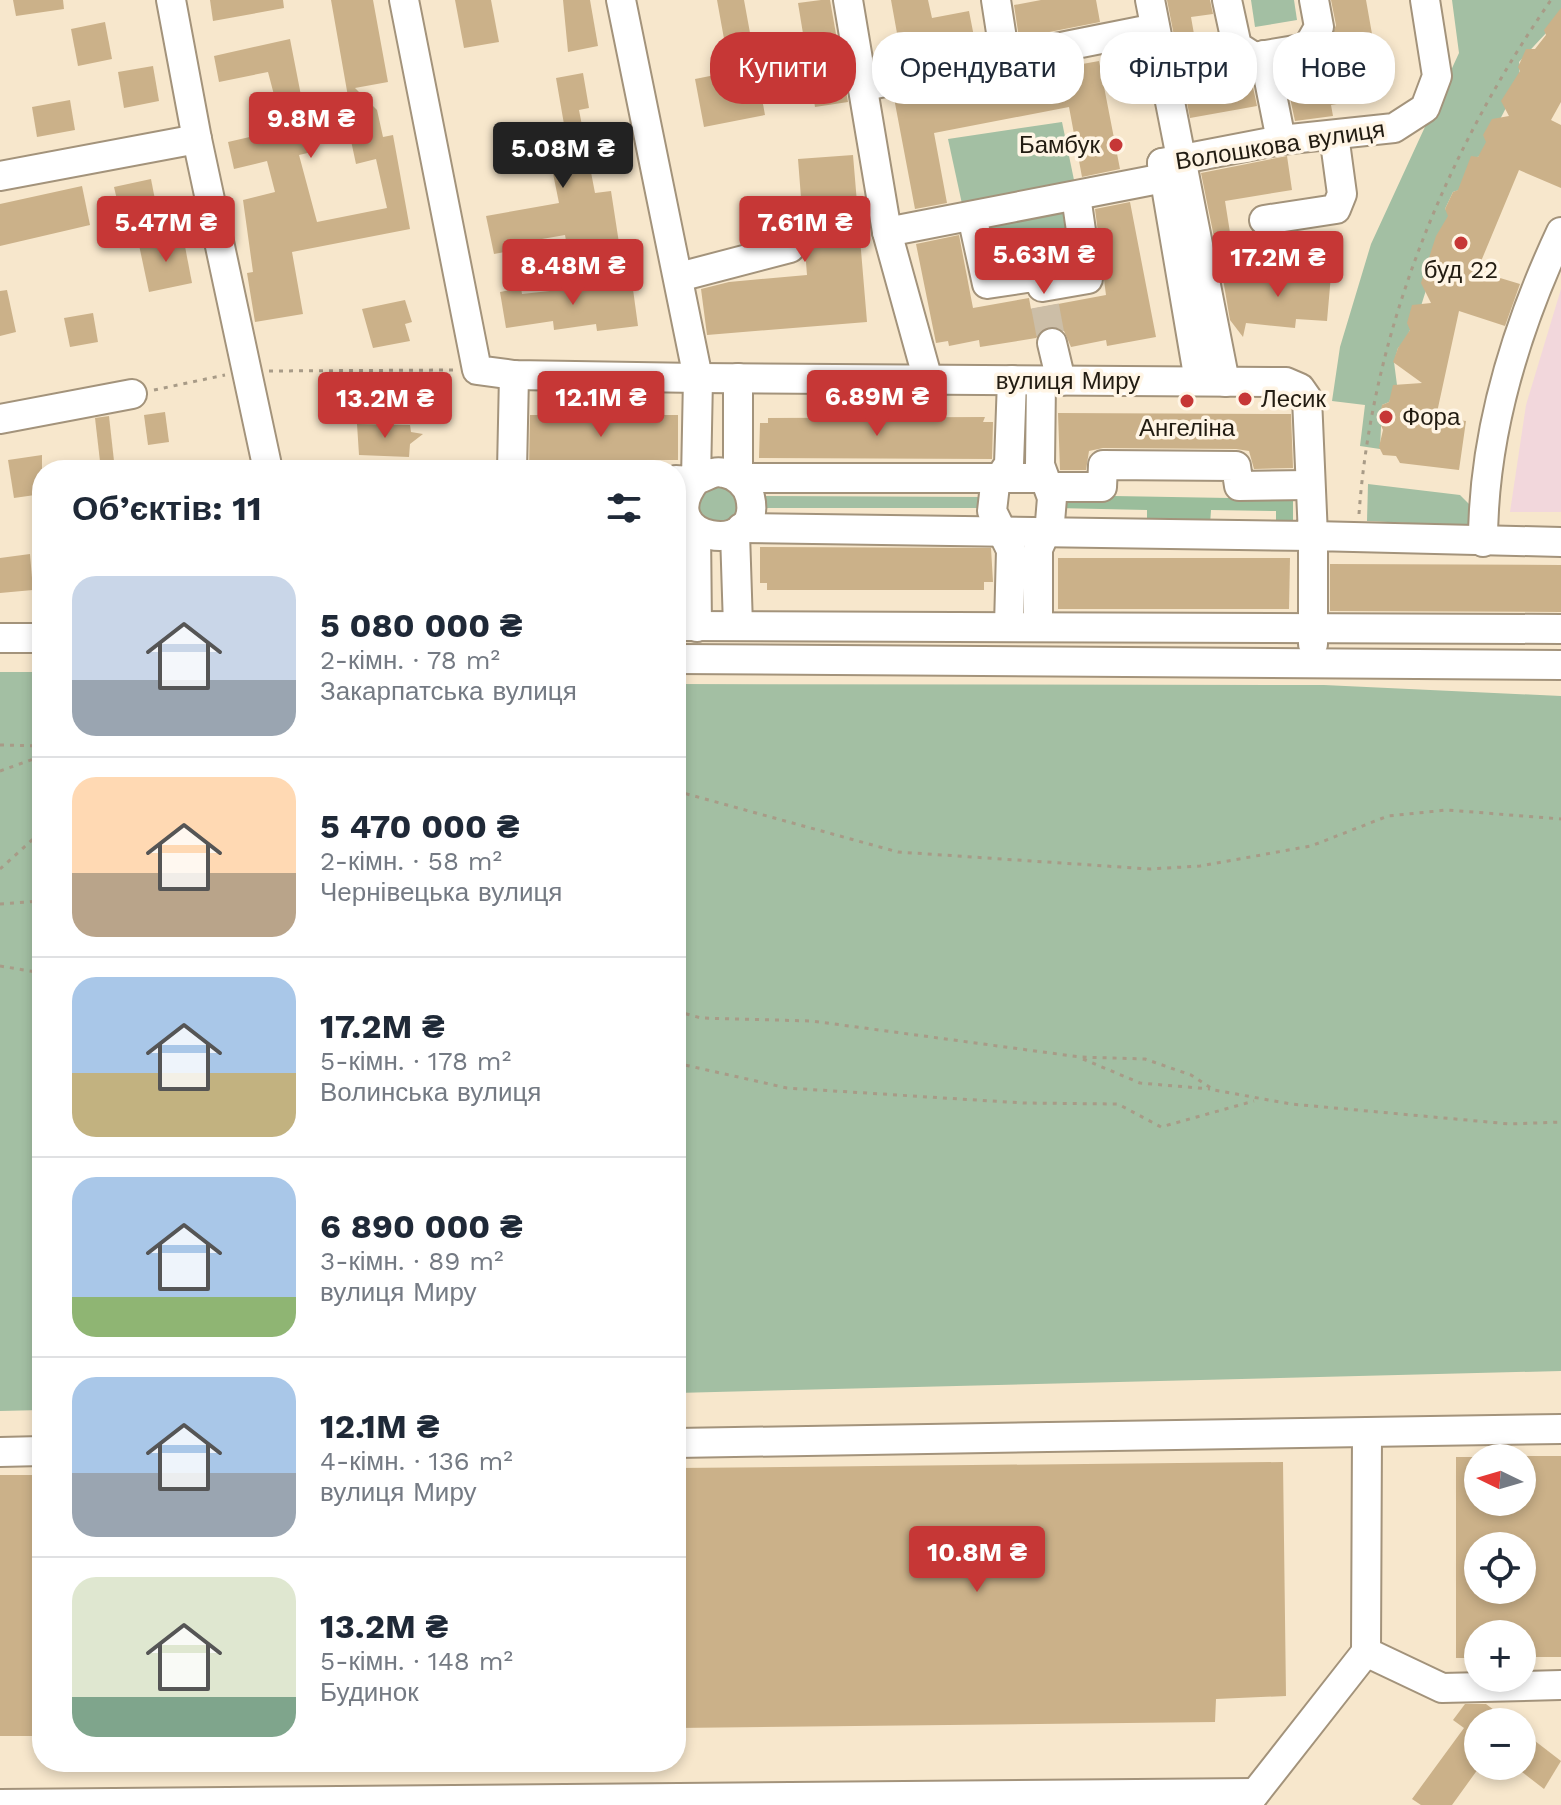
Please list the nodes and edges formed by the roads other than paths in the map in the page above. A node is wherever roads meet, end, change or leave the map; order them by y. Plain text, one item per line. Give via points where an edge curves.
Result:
1 (171, 0) edge
2 (404, 0) edge
3 (621, 0) edge
4 (848, 0) edge
5 (996, 0) edge
6 (1136, 0) edge
7 (1150, 0) edge
8 (1227, 0) edge
9 (1314, 0) edge
10 (1425, 0) edge
11 (1141, 31) junction
12 (1001, 32) edge
13 (1084, 42) edge
14 (1264, 55) junction
15 (872, 85) edge
16 (865, 86) junction
17 (1334, 135) junction
18 (197, 139) junction
19 (1281, 140) junction
20 (1168, 167) junction
21 (0, 176) edge
22 (1076, 196) junction
23 (972, 216) junction
24 (1264, 220) dead end
25 (887, 232) junction
26 (1561, 232) edge
27 (790, 248) dead end
28 (679, 277) junction
29 (1052, 343) tunnel mouth
30 (514, 375) junction
31 (698, 378) junction
32 (738, 378) junction
33 (928, 380) junction
34 (1012, 380) junction
35 (1051, 381) junction
36 (1212, 382) junction
37 (132, 394) road end
38 (0, 419) edge
39 (266, 460) edge
40 (512, 460) edge
41 (738, 478) junction
42 (1000, 478) junction
43 (686, 480) edge
44 (1047, 482) junction
45 (1309, 485) junction
46 (686, 529) edge
47 (738, 531) junction
48 (1045, 532) junction
49 (1002, 533) junction
50 (1313, 536) junction
51 (1483, 542) junction
52 (1561, 542) edge
53 (1038, 625) junction
54 (687, 626) edge
55 (738, 626) junction
56 (1009, 626) junction
57 (1314, 626) junction
58 (1561, 629) edge
59 (0, 638) edge
60 (32, 638) edge
61 (686, 659) edge
62 (1313, 662) junction
63 (1561, 665) edge
64 (1561, 1429) edge
65 (1367, 1434) junction
66 (686, 1443) edge
67 (32, 1451) edge
68 (0, 1452) edge
69 (1366, 1652) junction
70 (1561, 1685) edge
71 (1250, 1799) edge
72 (0, 1804) edge

1 - 18 street
2 - 30 street, вулиця Миру via 477,370
3 - 28 street
4 - 16 street
5 - 12 street
6 - 11 street
7 - 20 street
8 - 14 street via 1237,46 1254,57
9 - 14 street via 1319,27 1307,48
10 - 17 street, Волошкова вулиця via 1437,76 1425,108 1394,128
11 - 13 street
11 - 20 street
14 - 19 street
15 - 16 street
16 - 25 street
17 - 19 street, Волошкова вулиця
17 - 24 street via 1342,194 1336,209
18 - 21 street
18 - 39 street
19 - 20 street, Волошкова вулиця
20 - 22 street, Волошкова вулиця
20 - 36 street
22 - 23 street, Волошкова вулиця
22 - 23 street via 1088,279 1044,297 1040,276 987,284
23 - 25 street, Волошкова вулиця
25 - 33 street
26 - 51 street via 1539,280 1502,395 1483,498
27 - 28 street
28 - 31 street
29 - 35 street
30 - 31 street, вулиця Миру
30 - 40 street
31 - 32 street, вулиця Миру
31 - 43 street
32 - 33 street, вулиця Миру
32 - 41 street
33 - 34 street, вулиця Миру
34 - 35 street, вулиця Миру
34 - 42 street via 1009,464
35 - 36 street, вулиця Миру
35 - 44 street via 1040,465
36 - 45 street, вулиця Миру via 1286,382 1300,388 1307,398
37 - 38 street
41 - 42 street
41 - 43 street via 716,472
41 - 47 street via 751,508
42 - 44 street
42 - 49 street via 992,511
44 - 45 street via 1102,487 1103,465 1236,466 1239,486
44 - 48 street via 1052,512
45 - 50 street
46 - 47 street via 715,538
46 - 54 street
47 - 49 street
47 - 55 street
48 - 49 street
48 - 50 street
48 - 53 street via 1038,549
49 - 56 street via 1011,550
50 - 51 street
50 - 57 street
51 - 52 street
53 - 56 street
53 - 57 street
54 - 55 street
55 - 56 street
57 - 58 street
57 - 62 street
59 - 60 street
61 - 62 street
62 - 63 street
64 - 65 street
65 - 66 street
65 - 69 street
67 - 68 street
69 - 70 street via 1442,1688
69 - 71 street
71 - 72 street

